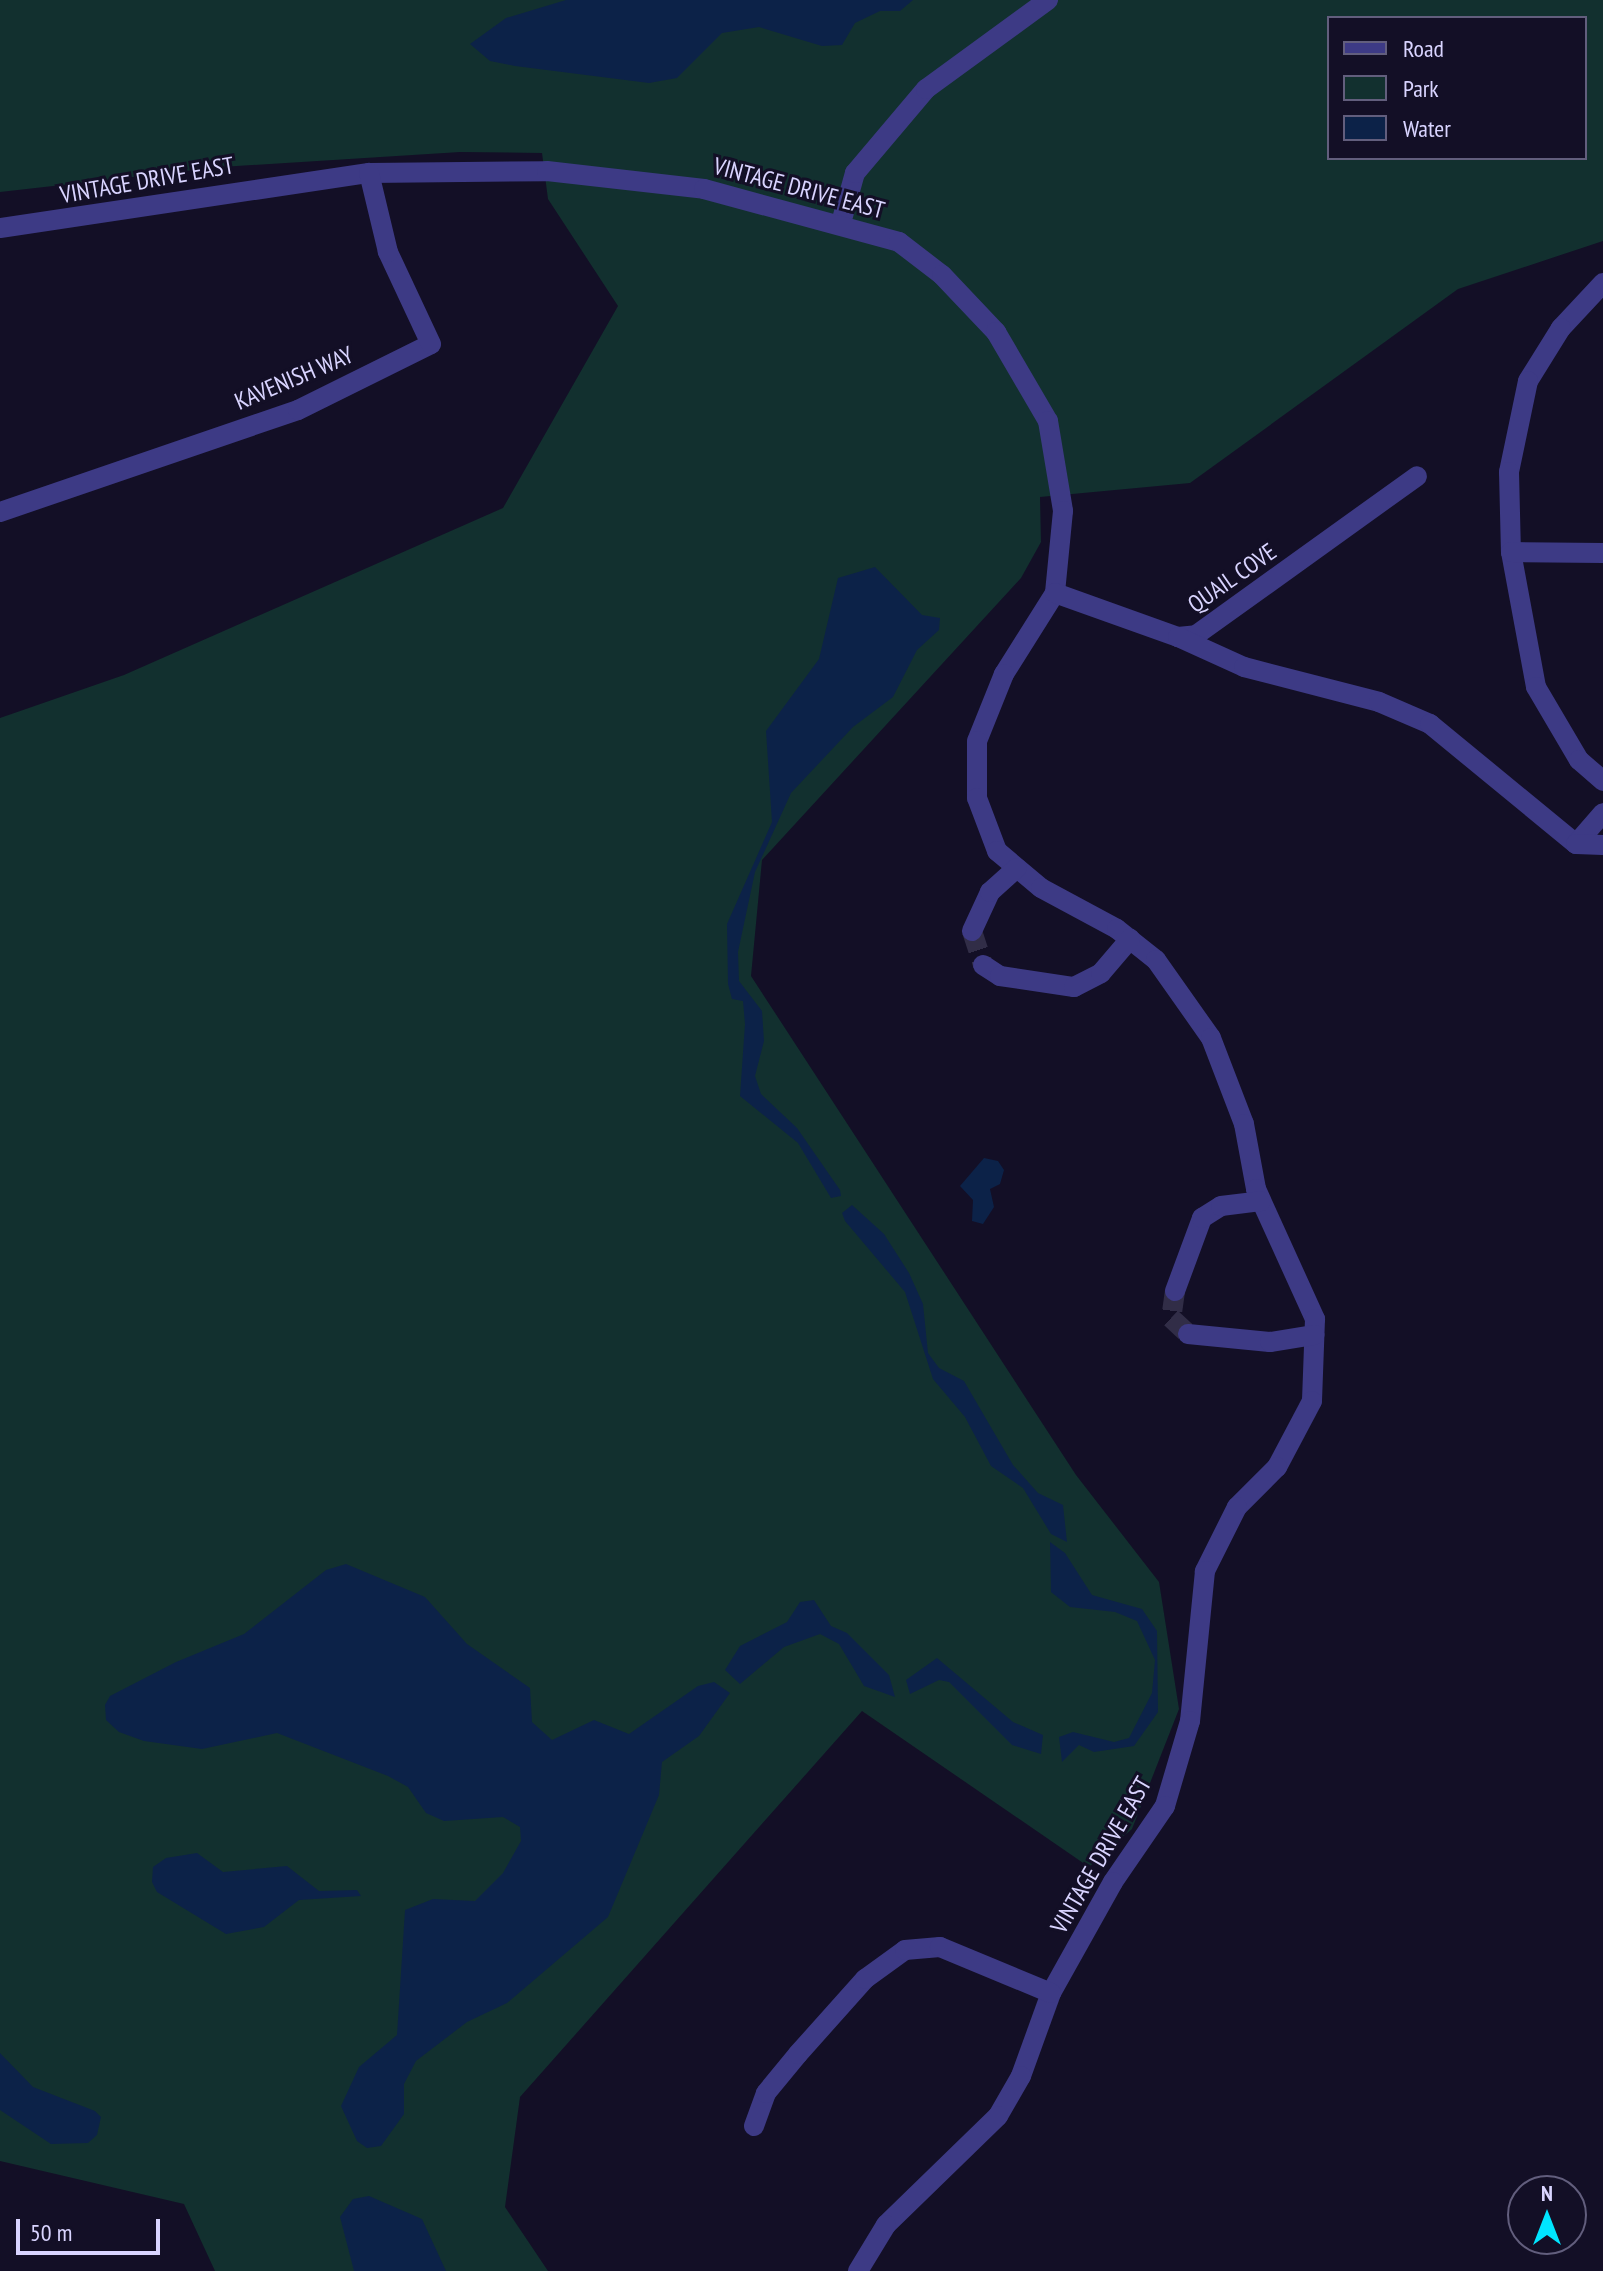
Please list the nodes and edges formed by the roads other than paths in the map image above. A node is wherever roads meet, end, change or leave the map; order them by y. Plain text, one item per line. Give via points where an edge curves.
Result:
1 (1048, 0) edge
2 (369, 173) junction
3 (841, 223) junction
4 (0, 228) edge
5 (1603, 283) edge
6 (1417, 476) dead end
7 (0, 512) edge
8 (1511, 552) junction
9 (1603, 553) edge
10 (1055, 593) junction
11 (1178, 637) junction
12 (1603, 781) edge
13 (1603, 813) edge
14 (1576, 844) junction
15 (1603, 845) edge
16 (1017, 868) junction
17 (972, 931) tunnel mouth
18 (1130, 939) junction
19 (983, 965) dead end
20 (1261, 1201) junction
21 (1175, 1291) tunnel mouth
22 (1188, 1334) dead end
23 (1314, 1335) junction
24 (1051, 1993) junction
25 (754, 2126) dead end
26 (858, 2271) edge

1 - 3 street via 926,89 855,173
2 - 3 street, VINTAGE DRIVE EAST via 547,171 704,189
2 - 4 street, VINTAGE DRIVE EAST
2 - 7 street, KAVENISH WAY via 388,252 431,344 298,410
3 - 10 street, VINTAGE DRIVE EAST via 899,242 942,275 1021,366 1048,421 1057,462 1063,511
5 - 8 street via 1561,328 1528,381 1509,472
6 - 11 street, QUAIL COVE via 1211,628
8 - 9 street
8 - 12 street via 1536,687 1579,760
10 - 11 street, QUAIL COVE
10 - 16 street, VINTAGE DRIVE EAST via 1004,674 977,741 977,798 997,851
11 - 14 street via 1244,667 1379,702 1430,724
13 - 14 street
14 - 15 street
16 - 17 street via 990,892
16 - 18 street, VINTAGE DRIVE EAST
18 - 19 street via 1101,973 1074,987 1000,976
18 - 20 street, VINTAGE DRIVE EAST via 1156,960 1211,1038 1244,1124
20 - 21 street via 1221,1206 1202,1218
20 - 23 street, VINTAGE DRIVE EAST via 1315,1319
22 - 23 street via 1270,1342
23 - 24 street, VINTAGE DRIVE EAST via 1312,1401 1277,1467 1237,1507 1205,1571 1190,1721 1165,1806 1113,1882
24 - 25 street via 940,1947 905,1950 865,1979 798,2054 766,2093
24 - 26 street, VINTAGE DRIVE EAST via 1021,2076 998,2116 886,2225

